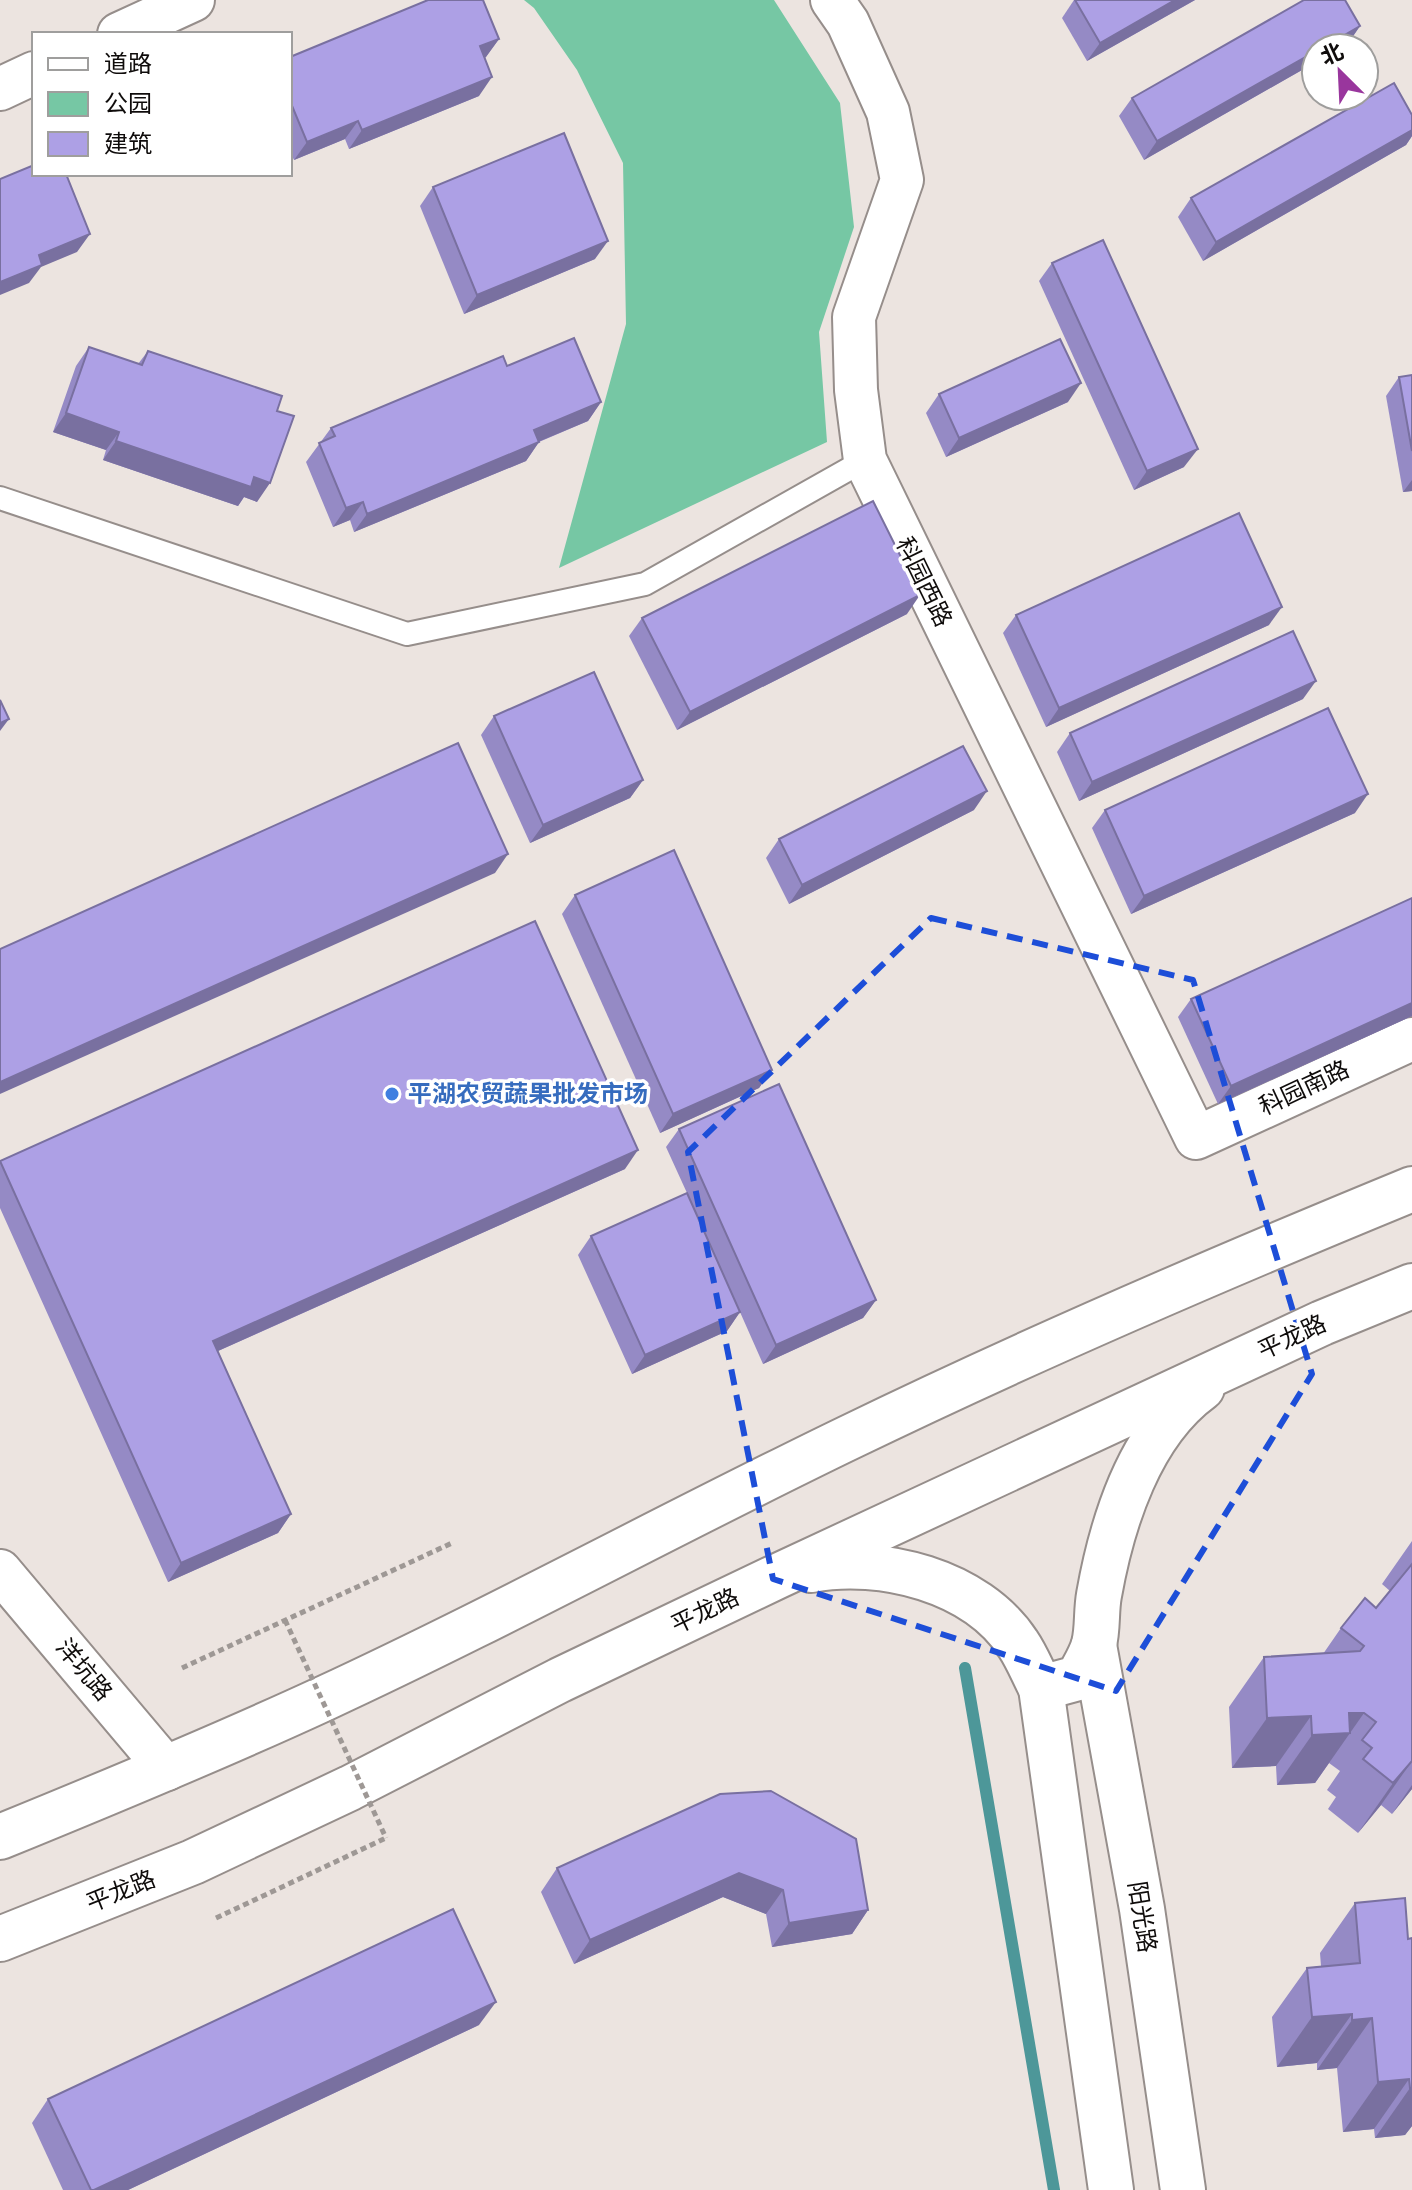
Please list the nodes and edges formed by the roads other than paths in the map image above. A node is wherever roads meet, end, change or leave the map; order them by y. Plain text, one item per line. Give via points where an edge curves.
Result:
1 (193, 0) edge
2 (832, 0) edge
3 (123, 32) edge
4 (32, 74) edge
5 (0, 89) edge
6 (865, 460) junction
7 (0, 498) edge
8 (1412, 1039) edge
9 (1196, 1138) joint
10 (1412, 1189) edge
11 (1412, 1286) edge
12 (1236, 1363) junction
13 (0, 1571) edge
14 (778, 1576) junction
15 (1094, 1645) junction
16 (1041, 1688) junction
17 (167, 1769) junction
18 (0, 1837) edge
19 (0, 1939) edge
20 (1111, 2190) edge
21 (1183, 2190) edge

1 - 3 street
2 - 6 street, 科园西路 via 848,23 888,112 902,180 854,317
4 - 5 street
6 - 7 lane via 645,584 407,634
6 - 9 street, 科园西路
8 - 9 street, 科园南路
10 - 17 main road via 1039,1347 325,1698
11 - 12 main road, 平龙路
12 - 14 main road, 平龙路
12 - 15 main road via 1166,1423 1143,1460 1109,1551
13 - 17 street, 洋坑路
14 - 16 main road via 825,1567 869,1567 954,1590 988,1612 1017,1642
14 - 19 main road, 平龙路 via 208,1855
15 - 16 main road via 1078,1678
15 - 21 main road, 阳光路 via 1142,1909
16 - 20 main road
17 - 18 main road

